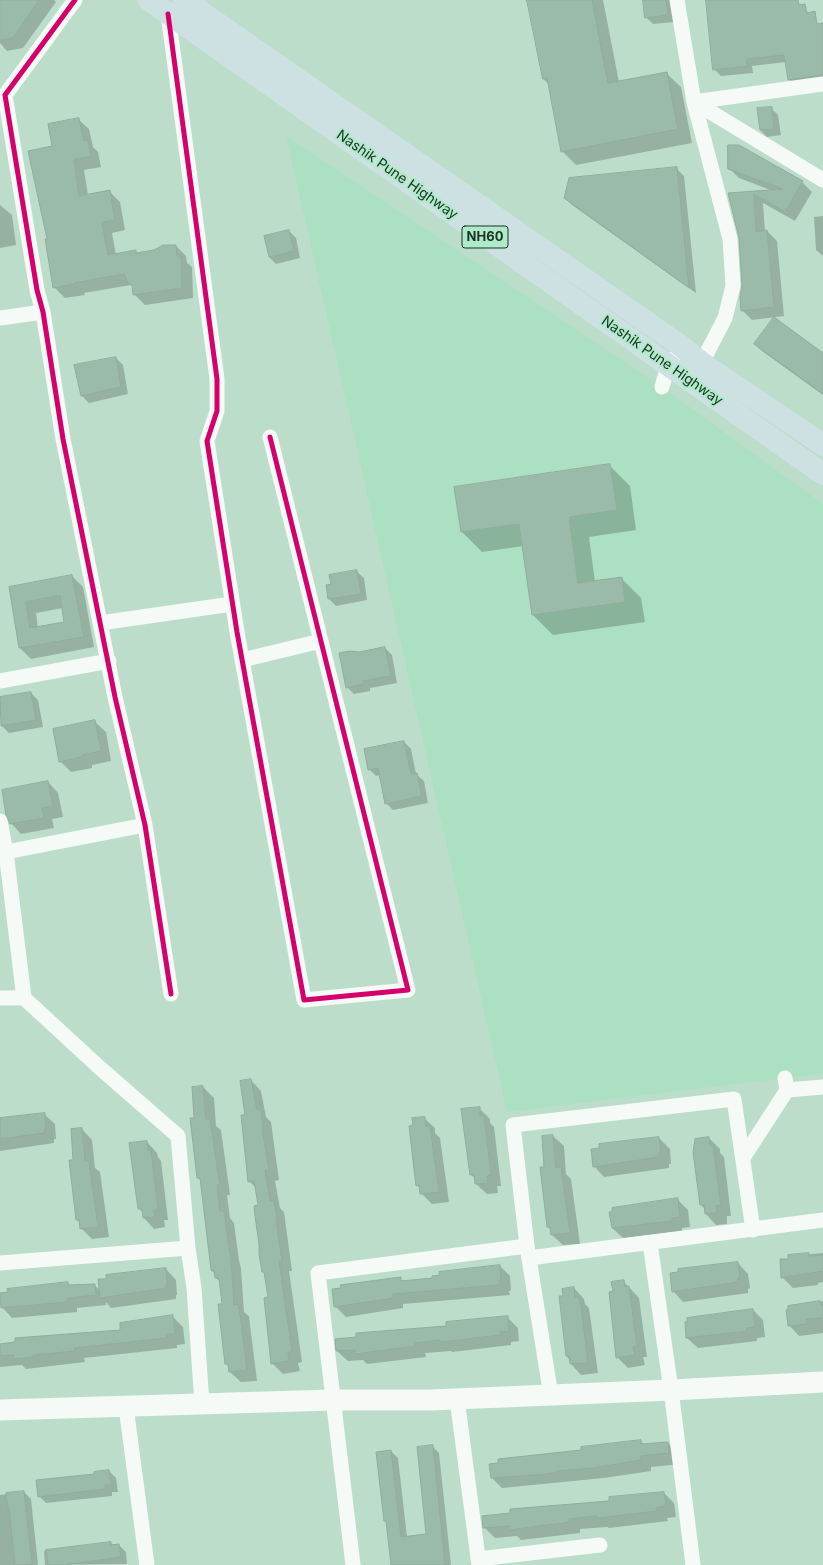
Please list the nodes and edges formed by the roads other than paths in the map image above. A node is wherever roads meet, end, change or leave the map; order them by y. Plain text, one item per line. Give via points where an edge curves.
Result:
1 (75, 0) edge
2 (149, 0) edge
3 (677, 0) edge
4 (176, 7) edge
5 (823, 84) edge
6 (694, 102) junction
7 (823, 180) edge
8 (43, 312) junction
9 (0, 318) edge
10 (681, 346) junction
11 (668, 366) junction
12 (697, 372) junction
13 (662, 387) dead end
14 (270, 438) dead end
15 (823, 444) edge
16 (823, 474) edge
17 (232, 604) junction
18 (100, 623) junction
19 (321, 641) junction
20 (242, 660) junction
21 (108, 661) junction
22 (0, 681) edge
23 (0, 821) edge
24 (144, 825) junction
25 (6, 852) junction
26 (170, 994) dead end
27 (0, 998) edge
28 (24, 998) junction
29 (823, 1087) edge
30 (743, 1158) junction
31 (823, 1220) edge
32 (753, 1230) junction
33 (650, 1243) junction
34 (188, 1248) junction
35 (528, 1252) junction
36 (0, 1263) edge
37 (823, 1382) edge
38 (671, 1390) junction
39 (551, 1396) junction
40 (457, 1399) junction
41 (332, 1400) junction
42 (202, 1404) junction
43 (126, 1407) junction
44 (0, 1410) edge
45 (600, 1545) dead end
46 (479, 1562) edge
47 (147, 1565) edge
48 (353, 1565) edge
49 (693, 1565) edge

1 - 8 street via 5,95 37,290
2 - 4 highway, Nashik Pune Highway / NH60
3 - 6 street
4 - 10 highway, Nashik Pune Highway / NH60
4 - 11 highway, Nashik Pune Highway / NH60
4 - 17 street via 217,379 217,411 206,441
5 - 6 street
6 - 7 street
6 - 12 street via 730,239 733,286 725,318
8 - 9 street
8 - 18 street via 63,439
10 - 11 street
10 - 12 highway, Nashik Pune Highway / NH60
11 - 12 highway, Nashik Pune Highway / NH60
11 - 13 street
12 - 15 highway, Nashik Pune Highway / NH60
12 - 16 highway, Nashik Pune Highway / NH60
14 - 19 street
17 - 18 street
17 - 20 street
18 - 21 street
19 - 20 street
19 - 20 street via 408,990 304,1000
21 - 22 street
21 - 24 street
23 - 25 street
24 - 25 street
24 - 26 street
25 - 28 street
27 - 28 street
28 - 34 street via 178,1136
29 - 30 street via 786,1084
30 - 32 street
30 - 35 street via 734,1100 513,1125
31 - 32 street
32 - 33 street
33 - 35 street
33 - 38 street
34 - 36 street
34 - 42 street via 194,1288
35 - 39 street
35 - 41 street via 318,1273
37 - 38 street
38 - 39 street
38 - 49 street
39 - 40 street
40 - 41 street
40 - 46 street
41 - 42 street
41 - 48 street
42 - 43 street
43 - 44 street
43 - 47 street
45 - 46 street

